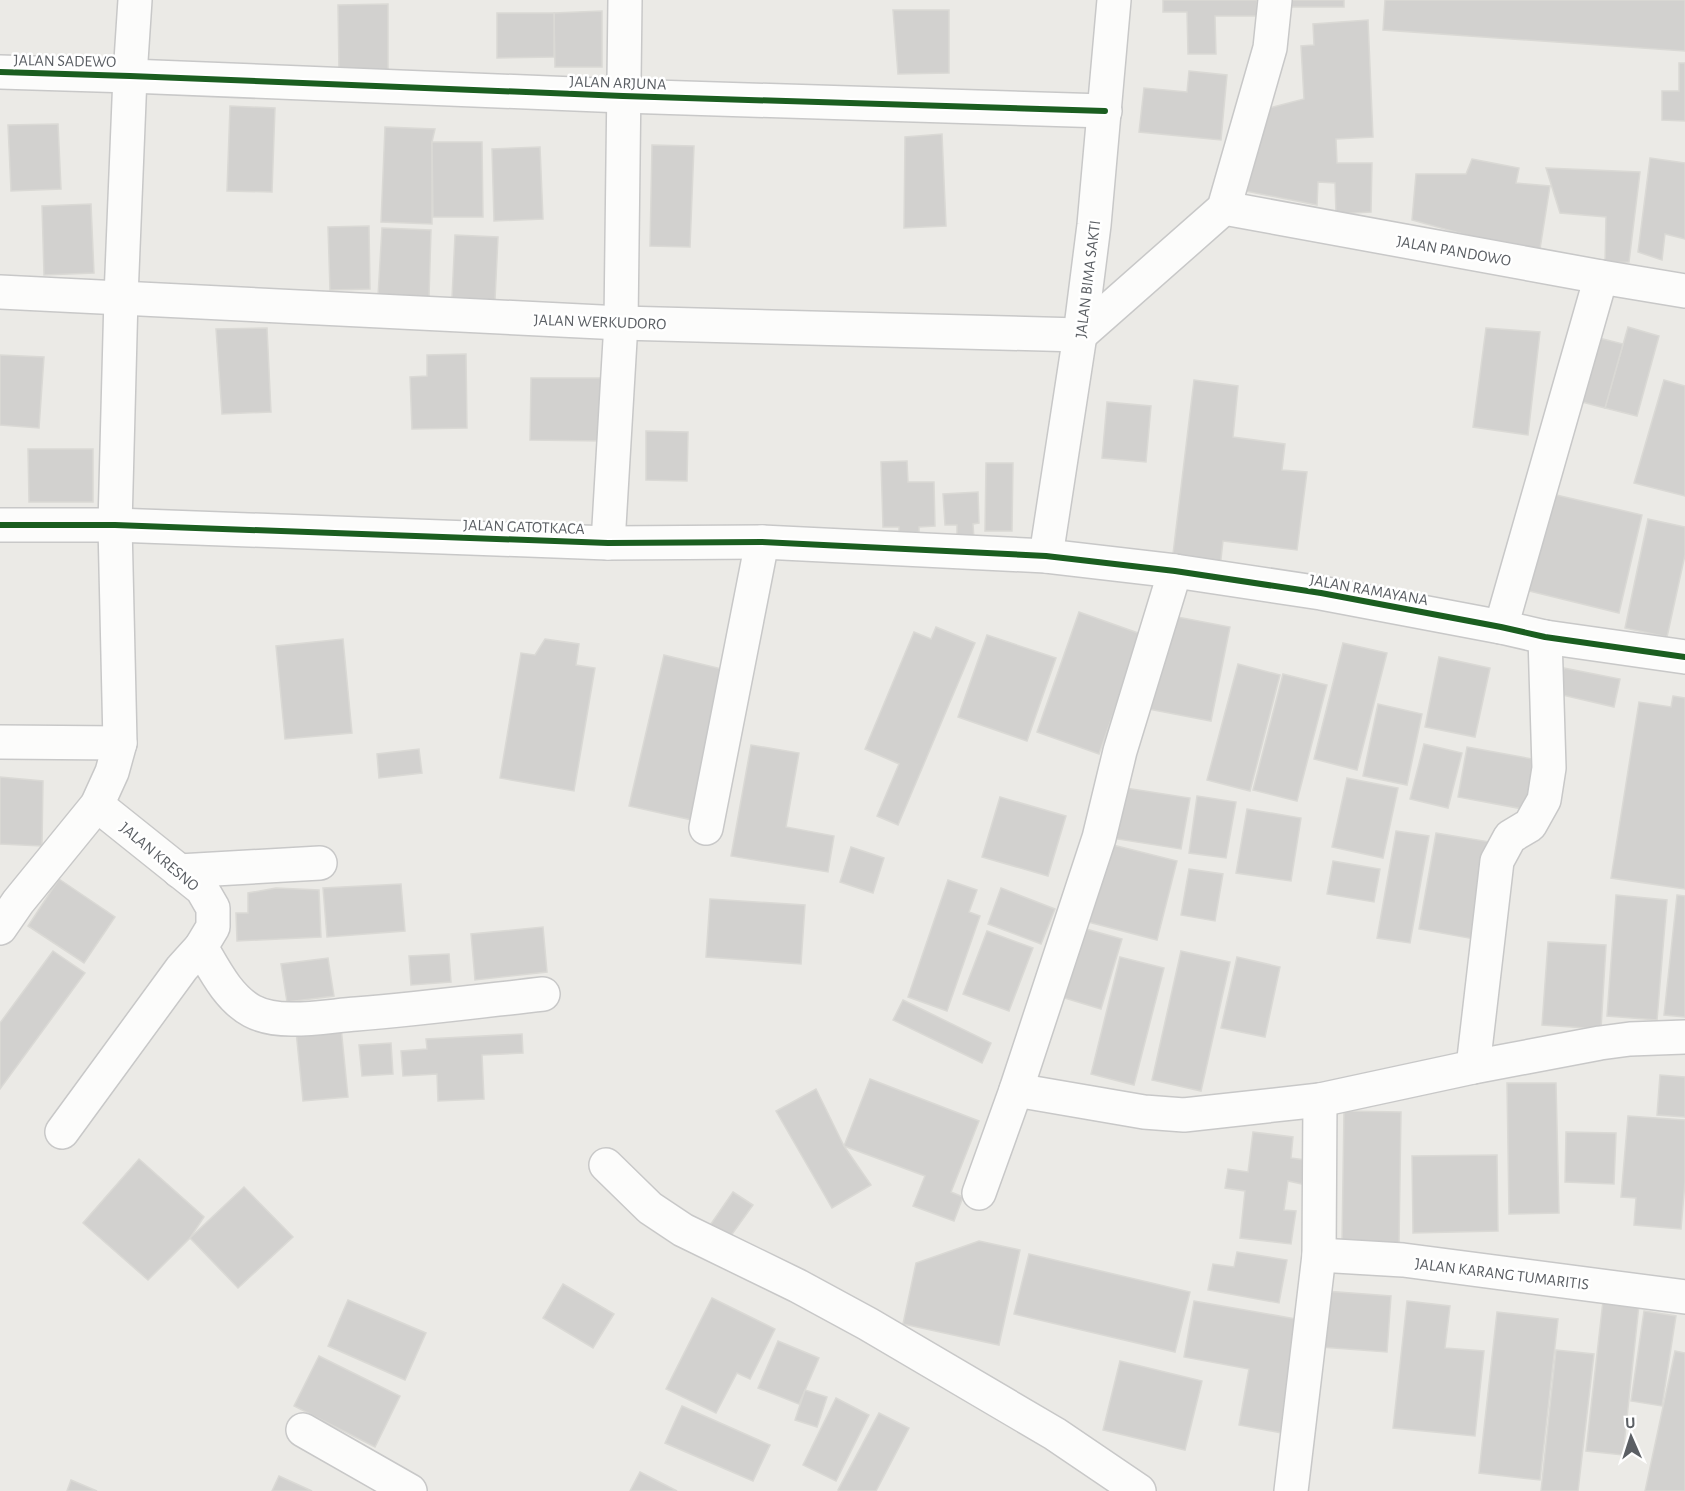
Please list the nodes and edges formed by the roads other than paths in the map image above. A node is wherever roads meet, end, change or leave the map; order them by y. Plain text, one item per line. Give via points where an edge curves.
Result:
1 (135, 0) edge
2 (626, 0) edge
3 (1114, 0) edge
4 (1275, 0) edge
5 (0, 72) edge
6 (129, 76) junction
7 (624, 96) junction
8 (1105, 111) junction
9 (1224, 208) junction
10 (1601, 277) junction
11 (1685, 291) edge
12 (0, 292) edge
13 (121, 297) junction
14 (621, 323) junction
15 (1080, 335) junction
16 (0, 525) edge
17 (115, 525) junction
18 (762, 542) junction
19 (608, 543) junction
20 (1046, 556) junction
21 (1174, 571) junction
22 (1502, 627) junction
23 (1545, 637) junction
24 (1685, 657) edge
25 (0, 742) edge
26 (120, 743) junction
27 (97, 805) junction
28 (706, 828) dead end
29 (320, 863) dead end
30 (179, 871) junction
31 (0, 928) edge
32 (201, 947) junction
33 (543, 994) dead end
34 (1685, 1037) edge
35 (1473, 1067) junction
36 (1016, 1090) junction
37 (1320, 1101) junction
38 (62, 1132) dead end
39 (606, 1165) dead end
40 (979, 1193) dead end
41 (1319, 1255) junction
42 (1685, 1297) edge
43 (303, 1430) dead end
44 (410, 1491) edge
45 (1139, 1491) edge
46 (1291, 1491) edge

1 - 6 street
2 - 7 street
3 - 8 street, JALAN BIMA SAKTI
4 - 9 street via 1270,48
5 - 6 street, JALAN SADEWO
6 - 7 street, JALAN ARJUNA
6 - 13 street
7 - 8 street, JALAN ARJUNA
7 - 14 street
8 - 15 street, JALAN BIMA SAKTI
9 - 10 street, JALAN PANDOWO
9 - 15 street
10 - 11 street, JALAN PANDOWO
10 - 22 street
12 - 13 street, JALAN WERKUDORO
13 - 14 street, JALAN WERKUDORO
13 - 17 street
14 - 15 street, JALAN WERKUDORO
14 - 19 street
15 - 20 street, JALAN BIMA SAKTI
16 - 17 street, JALAN GATOTKACA
17 - 19 street, JALAN GATOTKACA
17 - 26 street
18 - 19 street, JALAN GATOTKACA
18 - 20 street, JALAN GATOTKACA
18 - 28 street
20 - 21 street, JALAN RAMAYANA
21 - 22 street, JALAN RAMAYANA via 1321,593
21 - 36 street via 1120,751 1100,838
22 - 23 street, JALAN RAMAYANA
23 - 24 street, JALAN RAMAYANA
23 - 35 street via 1549,768 1544,800 1530,825 1510,837 1497,861
25 - 26 street
26 - 27 street
27 - 30 street, JALAN KRESNO
27 - 31 street
29 - 30 street
30 - 32 street, JALAN KRESNO via 202,889 213,908 213,927
32 - 33 street via 235,998 252,1011 291,1019
32 - 38 street, JALAN KRESNO
34 - 35 street via 1600,1043
35 - 37 street
36 - 37 street via 1184,1115
36 - 40 street
37 - 41 street
39 - 45 street via 650,1208 683,1230 868,1324 1055,1434
41 - 42 street, JALAN KARANG TUMARITIS via 1403,1260
41 - 46 street
43 - 44 street

